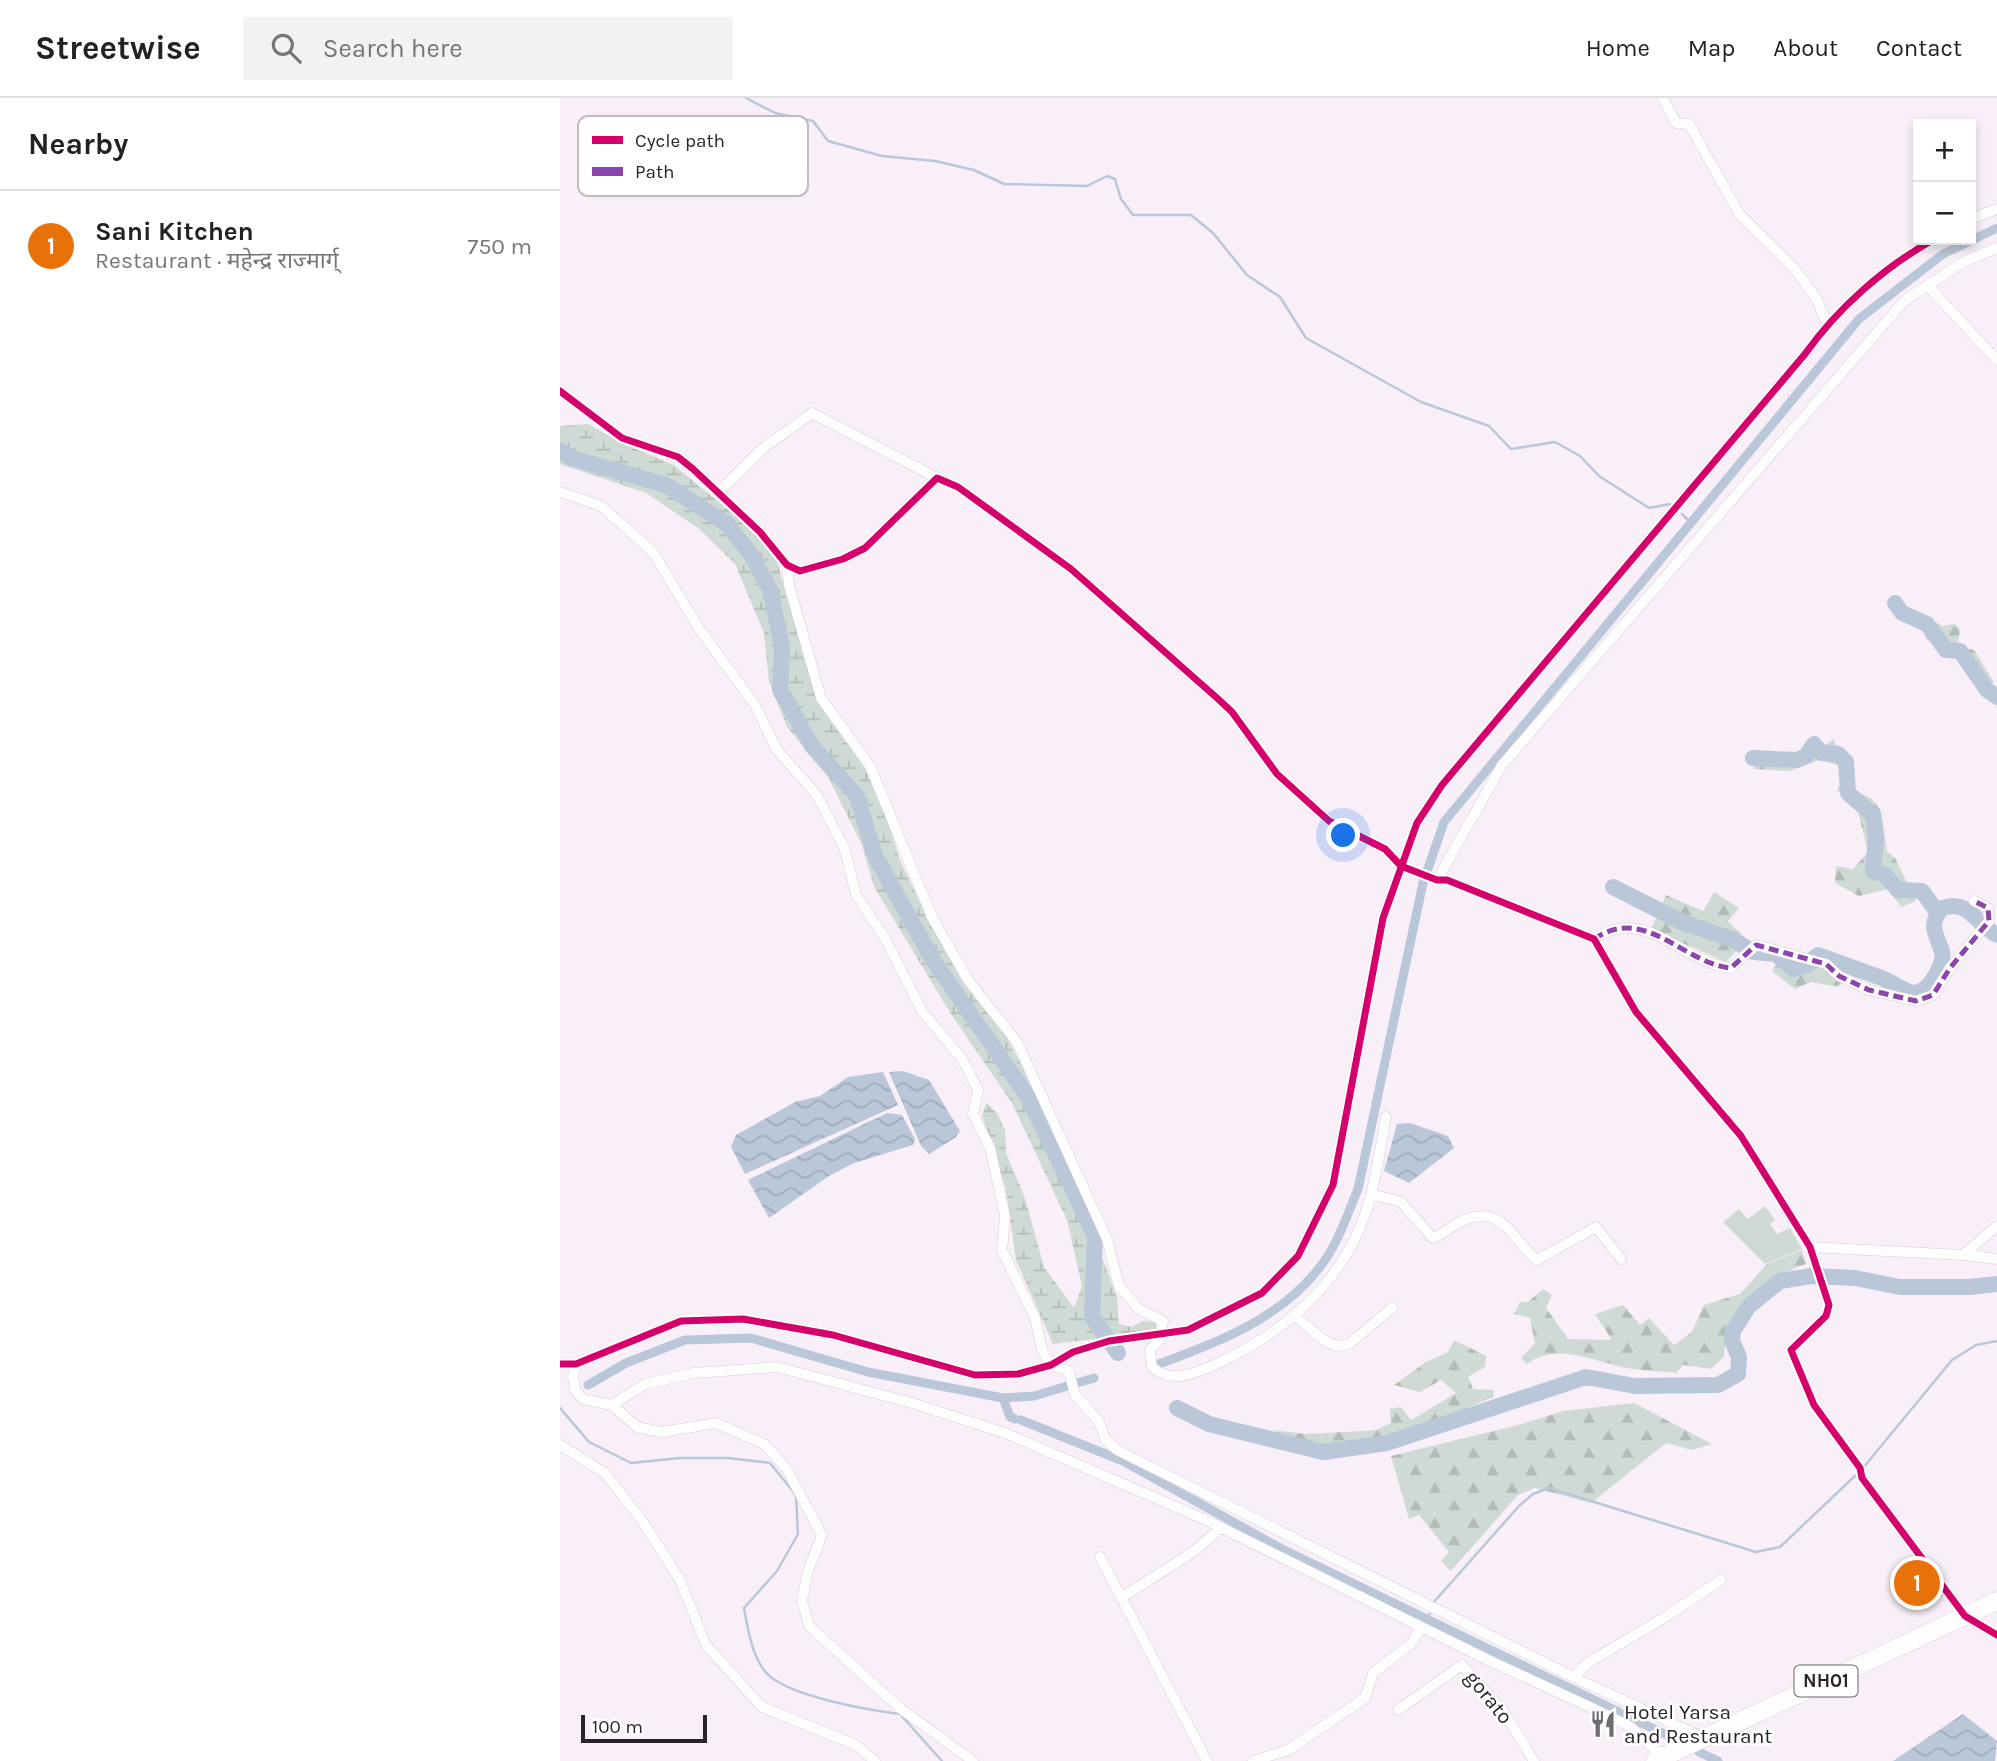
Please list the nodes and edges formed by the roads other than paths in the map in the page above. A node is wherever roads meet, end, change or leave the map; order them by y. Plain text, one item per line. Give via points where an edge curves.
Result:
1 (1663, 98) edge
2 (1997, 209) edge
3 (1976, 217) edge
4 (1924, 245) edge
5 (1997, 248) edge
6 (1928, 286) junction
7 (1827, 323) junction
8 (1997, 360) edge
9 (560, 391) edge
10 (937, 478) junction
11 (560, 492) edge
12 (718, 493) junction
13 (787, 565) junction
14 (1405, 867) junction
15 (1432, 878) junction
16 (1975, 901) dead end
17 (1594, 939) junction
18 (1386, 1118) dead end
19 (1371, 1195) junction
20 (1997, 1226) edge
21 (1810, 1247) junction
22 (1963, 1255) junction
23 (1621, 1259) dead end
24 (1997, 1259) edge
25 (1392, 1308) dead end
26 (1294, 1317) junction
27 (1160, 1336) junction
28 (560, 1364) edge
29 (576, 1364) junction
30 (1051, 1365) junction
31 (612, 1405) junction
32 (560, 1446) edge
33 (1220, 1528) junction
34 (1100, 1557) dead end
35 (1721, 1580) dead end
36 (1121, 1598) junction
37 (1997, 1601) edge
38 (1965, 1616) junction
39 (1420, 1627) junction
40 (1997, 1634) edge
41 (1573, 1677) junction
42 (1398, 1710) dead end
43 (1704, 1738) junction
44 (1673, 1752) junction
45 (875, 1761) edge
46 (973, 1761) edge
47 (1207, 1761) edge
48 (1252, 1761) edge
49 (1534, 1761) edge
50 (1655, 1761) edge

1 - 7 street via 1676,123 1689,124 1740,215 1794,268
2 - 3 street
4 - 7 street
5 - 6 street via 1965,261
6 - 8 street
6 - 15 street via 1905,300 1502,765
7 - 14 street via 1442,785 1417,823
9 - 12 street via 622,438 678,457
10 - 12 street via 812,413 762,449
10 - 13 street via 865,548 800,571
10 - 14 street via 958,487 1071,569 1232,712 1277,774 1302,798 1329,821 1385,849
11 - 30 street via 601,506 653,552 700,630 755,705 777,750 816,794 844,847 856,895 886,940 922,1011 963,1060 978,1090 973,1114 990,1148 1005,1216 1002,1250 1035,1318 1042,1350
12 - 13 street
13 - 27 street via 821,698 870,766 932,917 968,980 1017,1042 1107,1239 1119,1286 1139,1309 1163,1321
14 - 15 street
14 - 27 street via 1383,918 1333,1185 1313,1230 1298,1256 1262,1293 1188,1330
15 - 17 street
16 - 17 street via 1988,908 1988,923 1933,995 1916,1001 1849,982 1826,964 1785,952 1749,950 1735,964 1724,967 1628,927
17 - 21 street via 1636,1012 1741,1136
18 - 19 street
19 - 23 street via 1401,1202 1433,1238 1464,1219 1499,1219 1537,1260 1596,1227
19 - 26 street via 1346,1252 1324,1286
20 - 22 street
21 - 22 street
21 - 38 street via 1829,1305 1826,1316 1791,1350 1814,1405
22 - 24 street
25 - 26 street via 1341,1348 1328,1344
26 - 27 street via 1231,1357 1184,1376 1162,1376 1152,1367 1150,1350
27 - 30 street via 1110,1341 1073,1352
28 - 29 street
29 - 30 street via 681,1321 743,1319 833,1335 975,1375 1018,1374
29 - 31 street via 575,1390 583,1399
30 - 41 street via 1069,1371 1073,1391 1117,1450
31 - 33 street via 645,1384 694,1373 777,1367 1005,1433
31 - 46 street via 637,1427 662,1432 716,1423 764,1444 786,1468 822,1535 802,1601 809,1626 901,1709
32 - 45 street via 605,1473 643,1522 680,1580 706,1645 762,1707 856,1745
33 - 36 street via 1193,1552
33 - 39 street
34 - 36 street
35 - 41 street via 1589,1662
36 - 47 street
37 - 38 highway, NH01
38 - 40 street
38 - 43 highway, NH01
39 - 44 street via 1631,1727 1657,1752
39 - 48 street via 1412,1643 1373,1673 1366,1698 1288,1750
41 - 43 street
42 - 49 street, gorato via 1462,1665 1504,1712
43 - 44 highway, NH01
44 - 50 highway, NH01

